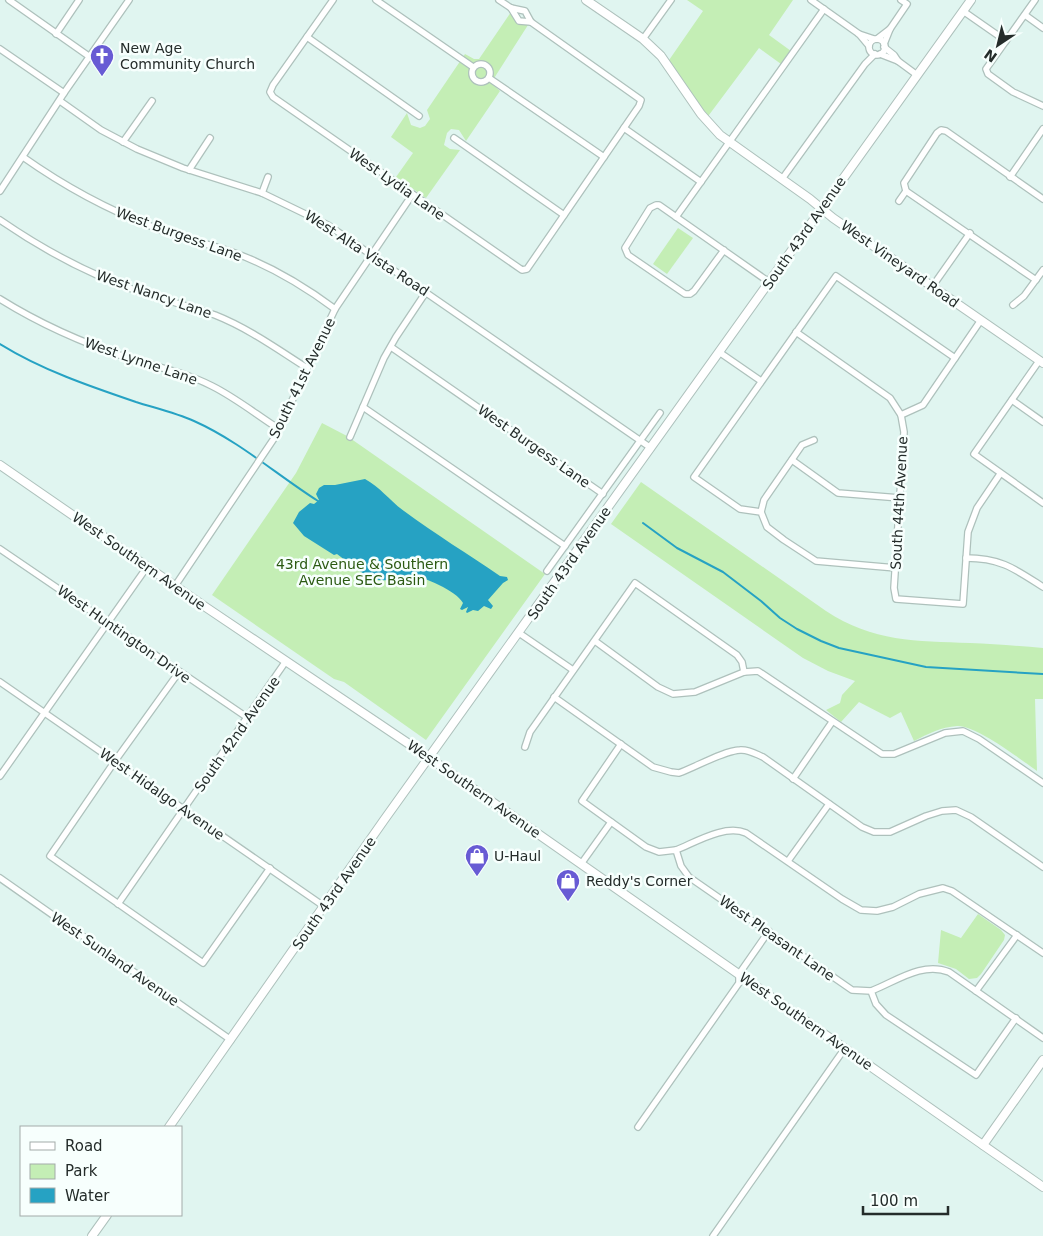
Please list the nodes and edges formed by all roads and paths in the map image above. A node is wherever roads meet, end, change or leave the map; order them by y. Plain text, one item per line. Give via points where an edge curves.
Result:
1 (9, 0) edge
2 (79, 0) edge
3 (129, 0) edge
4 (333, 0) edge
5 (376, 0) edge
6 (499, 0) edge
7 (671, 0) edge
8 (811, 0) edge
9 (901, 0) edge
10 (971, 0) edge
11 (1036, 0) edge
12 (589, 1) edge
13 (511, 8) junction
14 (824, 9) junction
15 (963, 11) junction
16 (1025, 15) junction
17 (531, 22) junction
18 (1043, 28) edge
19 (890, 29) junction
20 (56, 34) junction
21 (859, 34) junction
22 (307, 37) junction
23 (643, 39) junction
24 (876, 39) junction
25 (1006, 41) junction
26 (884, 45) junction
27 (0, 49) edge
28 (873, 51) junction
29 (90, 57) junction
30 (898, 61) junction
31 (473, 67) junction
32 (917, 75) junction
33 (489, 78) junction
34 (64, 93) junction
35 (60, 101) junction
36 (152, 101) dead end
37 (1043, 106) edge
38 (419, 116) dead end
39 (624, 128) junction
40 (1043, 129) edge
41 (210, 138) dead end
42 (454, 138) dead end
43 (730, 141) junction
44 (123, 142) junction
45 (23, 157) junction
46 (604, 158) junction
47 (189, 170) junction
48 (268, 177) dead end
49 (1010, 177) junction
50 (782, 179) junction
51 (701, 182) junction
52 (0, 191) edge
53 (906, 191) junction
54 (262, 193) junction
55 (412, 195) junction
56 (1043, 199) edge
57 (899, 202) dead end
58 (821, 208) junction
59 (564, 215) junction
60 (676, 217) junction
61 (0, 220) edge
62 (970, 233) junction
63 (724, 250) junction
64 (372, 254) junction
65 (1043, 270) edge
66 (1036, 280) junction
67 (769, 282) junction
68 (932, 287) junction
69 (426, 292) junction
70 (0, 299) edge
71 (1013, 305) dead end
72 (335, 308) junction
73 (981, 320) junction
74 (796, 332) junction
75 (391, 347) junction
76 (719, 352) junction
77 (955, 358) junction
78 (1041, 362) edge
79 (307, 368) junction
80 (761, 382) junction
81 (1012, 400) junction
82 (364, 407) junction
83 (660, 413) dead end
84 (901, 415) junction
85 (1043, 422) edge
86 (279, 429) junction
87 (350, 437) dead end
88 (640, 440) junction
89 (814, 440) dead end
90 (651, 448) junction
91 (792, 460) junction
92 (0, 464) edge
93 (1000, 474) junction
94 (602, 494) junction
95 (900, 498) junction
96 (1043, 503) edge
97 (761, 512) junction
98 (565, 546) junction
99 (0, 549) edge
100 (966, 558) junction
101 (148, 567) junction
102 (896, 568) junction
103 (547, 571) dead end
104 (174, 586) junction
105 (1043, 587) edge
106 (108, 623) junction
107 (519, 633) junction
108 (594, 641) junction
109 (286, 661) junction
110 (573, 670) junction
111 (179, 672) junction
112 (744, 672) junction
113 (0, 682) edge
114 (554, 697) junction
115 (45, 713) junction
116 (248, 718) junction
117 (832, 722) junction
118 (622, 744) junction
119 (525, 747) dead end
120 (429, 757) junction
121 (114, 761) junction
122 (0, 776) edge
123 (793, 779) junction
124 (1043, 783) edge
125 (829, 804) junction
126 (184, 809) junction
127 (611, 822) junction
128 (676, 850) junction
129 (788, 861) junction
130 (582, 864) junction
131 (1043, 867) edge
132 (270, 868) junction
133 (0, 878) edge
134 (118, 904) junction
135 (324, 906) junction
136 (769, 931) junction
137 (1016, 935) junction
138 (1043, 953) edge
139 (739, 974) junction
140 (870, 991) junction
141 (976, 991) junction
142 (1016, 1018) junction
143 (1043, 1038) edge
144 (231, 1040) junction
145 (845, 1048) junction
146 (1043, 1060) edge
147 (171, 1126) edge
148 (638, 1127) dead end
149 (983, 1144) junction
150 (1043, 1187) edge
151 (106, 1216) edge
152 (92, 1236) edge
153 (713, 1236) edge

1 - 20 street
2 - 20 street
3 - 29 street
4 - 22 street
5 - 31 street
6 - 13 street
7 - 23 street
8 - 14 street
9 - 19 street via 907,4
10 - 15 main road, South 43rd Avenue
11 - 16 street
12 - 23 main road, West Vineyard Road
13 - 17 street via 519,21
13 - 17 street via 525,10
14 - 21 street
14 - 43 street
15 - 25 street
15 - 32 main road, South 43rd Avenue
16 - 18 street
16 - 25 street
17 - 39 street via 641,100
19 - 24 street
19 - 26 street
20 - 29 street
21 - 24 street
21 - 28 street
22 - 38 street
22 - 55 street, West Lydia Lane via 270,92 273,97
23 - 43 main road, West Vineyard Road via 667,63 706,119
24 - 26 street
24 - 28 street
25 - 37 street via 986,69 988,74 1012,92
26 - 28 street
26 - 30 street
27 - 34 street
28 - 30 street
28 - 50 street
29 - 34 street
30 - 32 street
31 - 33 street via 476,80 480,82
31 - 33 street via 482,63 486,65
32 - 58 main road, South 43rd Avenue
33 - 46 street
34 - 35 street
35 - 44 street, West Alta Vista Road
35 - 45 street
36 - 44 street
39 - 46 street
39 - 51 street
40 - 49 street
41 - 47 street
42 - 59 street
43 - 50 main road, West Vineyard Road
43 - 51 street
44 - 47 street, West Alta Vista Road
45 - 52 street
45 - 72 street, West Burgess Lane via 101,205 154,228 248,258
46 - 59 street
47 - 54 street, West Alta Vista Road
48 - 54 street
49 - 53 street via 941,130 904,183
49 - 56 street
50 - 58 main road, West Vineyard Road
51 - 60 street
53 - 57 street
53 - 62 street
54 - 64 street, West Alta Vista Road via 328,225
55 - 59 street, West Lydia Lane via 522,270 527,269
55 - 64 street, South 41st Avenue
58 - 67 main road, South 43rd Avenue
58 - 68 main road, West Vineyard Road
60 - 63 street
60 - 63 street via 658,205 653,206 627,243 626,253 689,294
61 - 79 street, West Nancy Lane via 46,249 105,279 239,326
62 - 66 street
62 - 68 street
63 - 67 street
64 - 69 street, West Alta Vista Road
64 - 72 street, South 41st Avenue
65 - 66 street
66 - 71 street
67 - 76 main road, South 43rd Avenue
68 - 73 main road, West Vineyard Road
69 - 75 street
69 - 88 street, West Alta Vista Road
70 - 86 street, West Lynne Lane via 98,347 212,386
72 - 79 street, South 41st Avenue
73 - 77 street
73 - 78 main road, West Vineyard Road
74 - 77 street via 836,276
74 - 80 street
74 - 84 street via 890,398
75 - 82 street
75 - 94 street, West Burgess Lane
76 - 80 street
76 - 90 main road, South 43rd Avenue
77 - 84 street via 923,405
78 - 81 street
79 - 86 street, South 41st Avenue
80 - 97 street via 694,477 740,508
81 - 85 street
81 - 93 street via 974,454
82 - 87 street
82 - 98 street
83 - 88 street, South 43rd Avenue
84 - 95 street, South 44th Avenue via 904,432
86 - 104 street, South 41st Avenue
88 - 90 street, West Alta Vista Road
88 - 94 street, South 43rd Avenue
89 - 91 street via 802,445
90 - 107 main road, South 43rd Avenue
91 - 95 street via 838,493
91 - 97 street via 764,500
92 - 101 main road, West Southern Avenue
93 - 96 street
93 - 100 street via 977,508 968,532
94 - 98 street, South 43rd Avenue
95 - 102 street, South 44th Avenue
97 - 102 street via 767,527 816,561
98 - 103 street, South 43rd Avenue
99 - 106 street, West Huntington Drive
100 - 102 street, South 44th Avenue via 963,604 896,599
100 - 105 street via 1001,562
101 - 104 main road, West Southern Avenue
101 - 106 street
104 - 109 main road, West Southern Avenue
106 - 111 street, West Huntington Drive
106 - 115 street
107 - 110 street
107 - 120 main road, South 43rd Avenue
108 - 110 street
108 - 112 street via 672,694 695,692
108 - 112 street via 635,583 737,655
109 - 116 street, South 42nd Avenue
109 - 120 main road, West Southern Avenue
110 - 114 street
111 - 116 street, West Huntington Drive
111 - 121 street
112 - 117 street via 758,671
113 - 115 street, West Hidalgo Avenue
114 - 118 street
114 - 119 street via 530,732
115 - 121 street, West Hidalgo Avenue
115 - 122 street
116 - 126 street, South 42nd Avenue
117 - 123 street
117 - 124 street via 882,754 894,754 945,733 963,731
118 - 123 street via 653,767 680,773 728,753 749,751
118 - 127 street via 582,801
120 - 130 main road, West Southern Avenue
120 - 135 main road, South 43rd Avenue
121 - 126 street, West Hidalgo Avenue
121 - 134 street via 50,856
123 - 125 street
125 - 129 street
125 - 131 street via 874,832 890,832 926,816 956,810
126 - 132 street, West Hidalgo Avenue
126 - 134 street, South 42nd Avenue
127 - 128 street via 646,847 659,852
127 - 130 street
128 - 129 street via 725,830 739,829
128 - 136 street, West Pleasant Lane via 689,877
129 - 137 street via 861,910 877,912 919,894 943,888 952,890
130 - 139 main road, West Southern Avenue
132 - 134 street via 203,964
132 - 135 street, West Hidalgo Avenue
133 - 144 street, West Sunland Avenue
135 - 144 main road, South 43rd Avenue
136 - 139 street
136 - 140 street, West Pleasant Lane via 852,990
137 - 138 street
137 - 141 street
139 - 145 main road, West Southern Avenue
139 - 148 street via 739,983
140 - 141 street via 926,969 949,972
140 - 142 street via 886,1015 976,1076
141 - 142 street
142 - 143 street
144 - 147 main road, South 43rd Avenue
145 - 149 main road, West Southern Avenue
145 - 153 street
146 - 149 main road
149 - 150 main road, West Southern Avenue
151 - 152 main road

